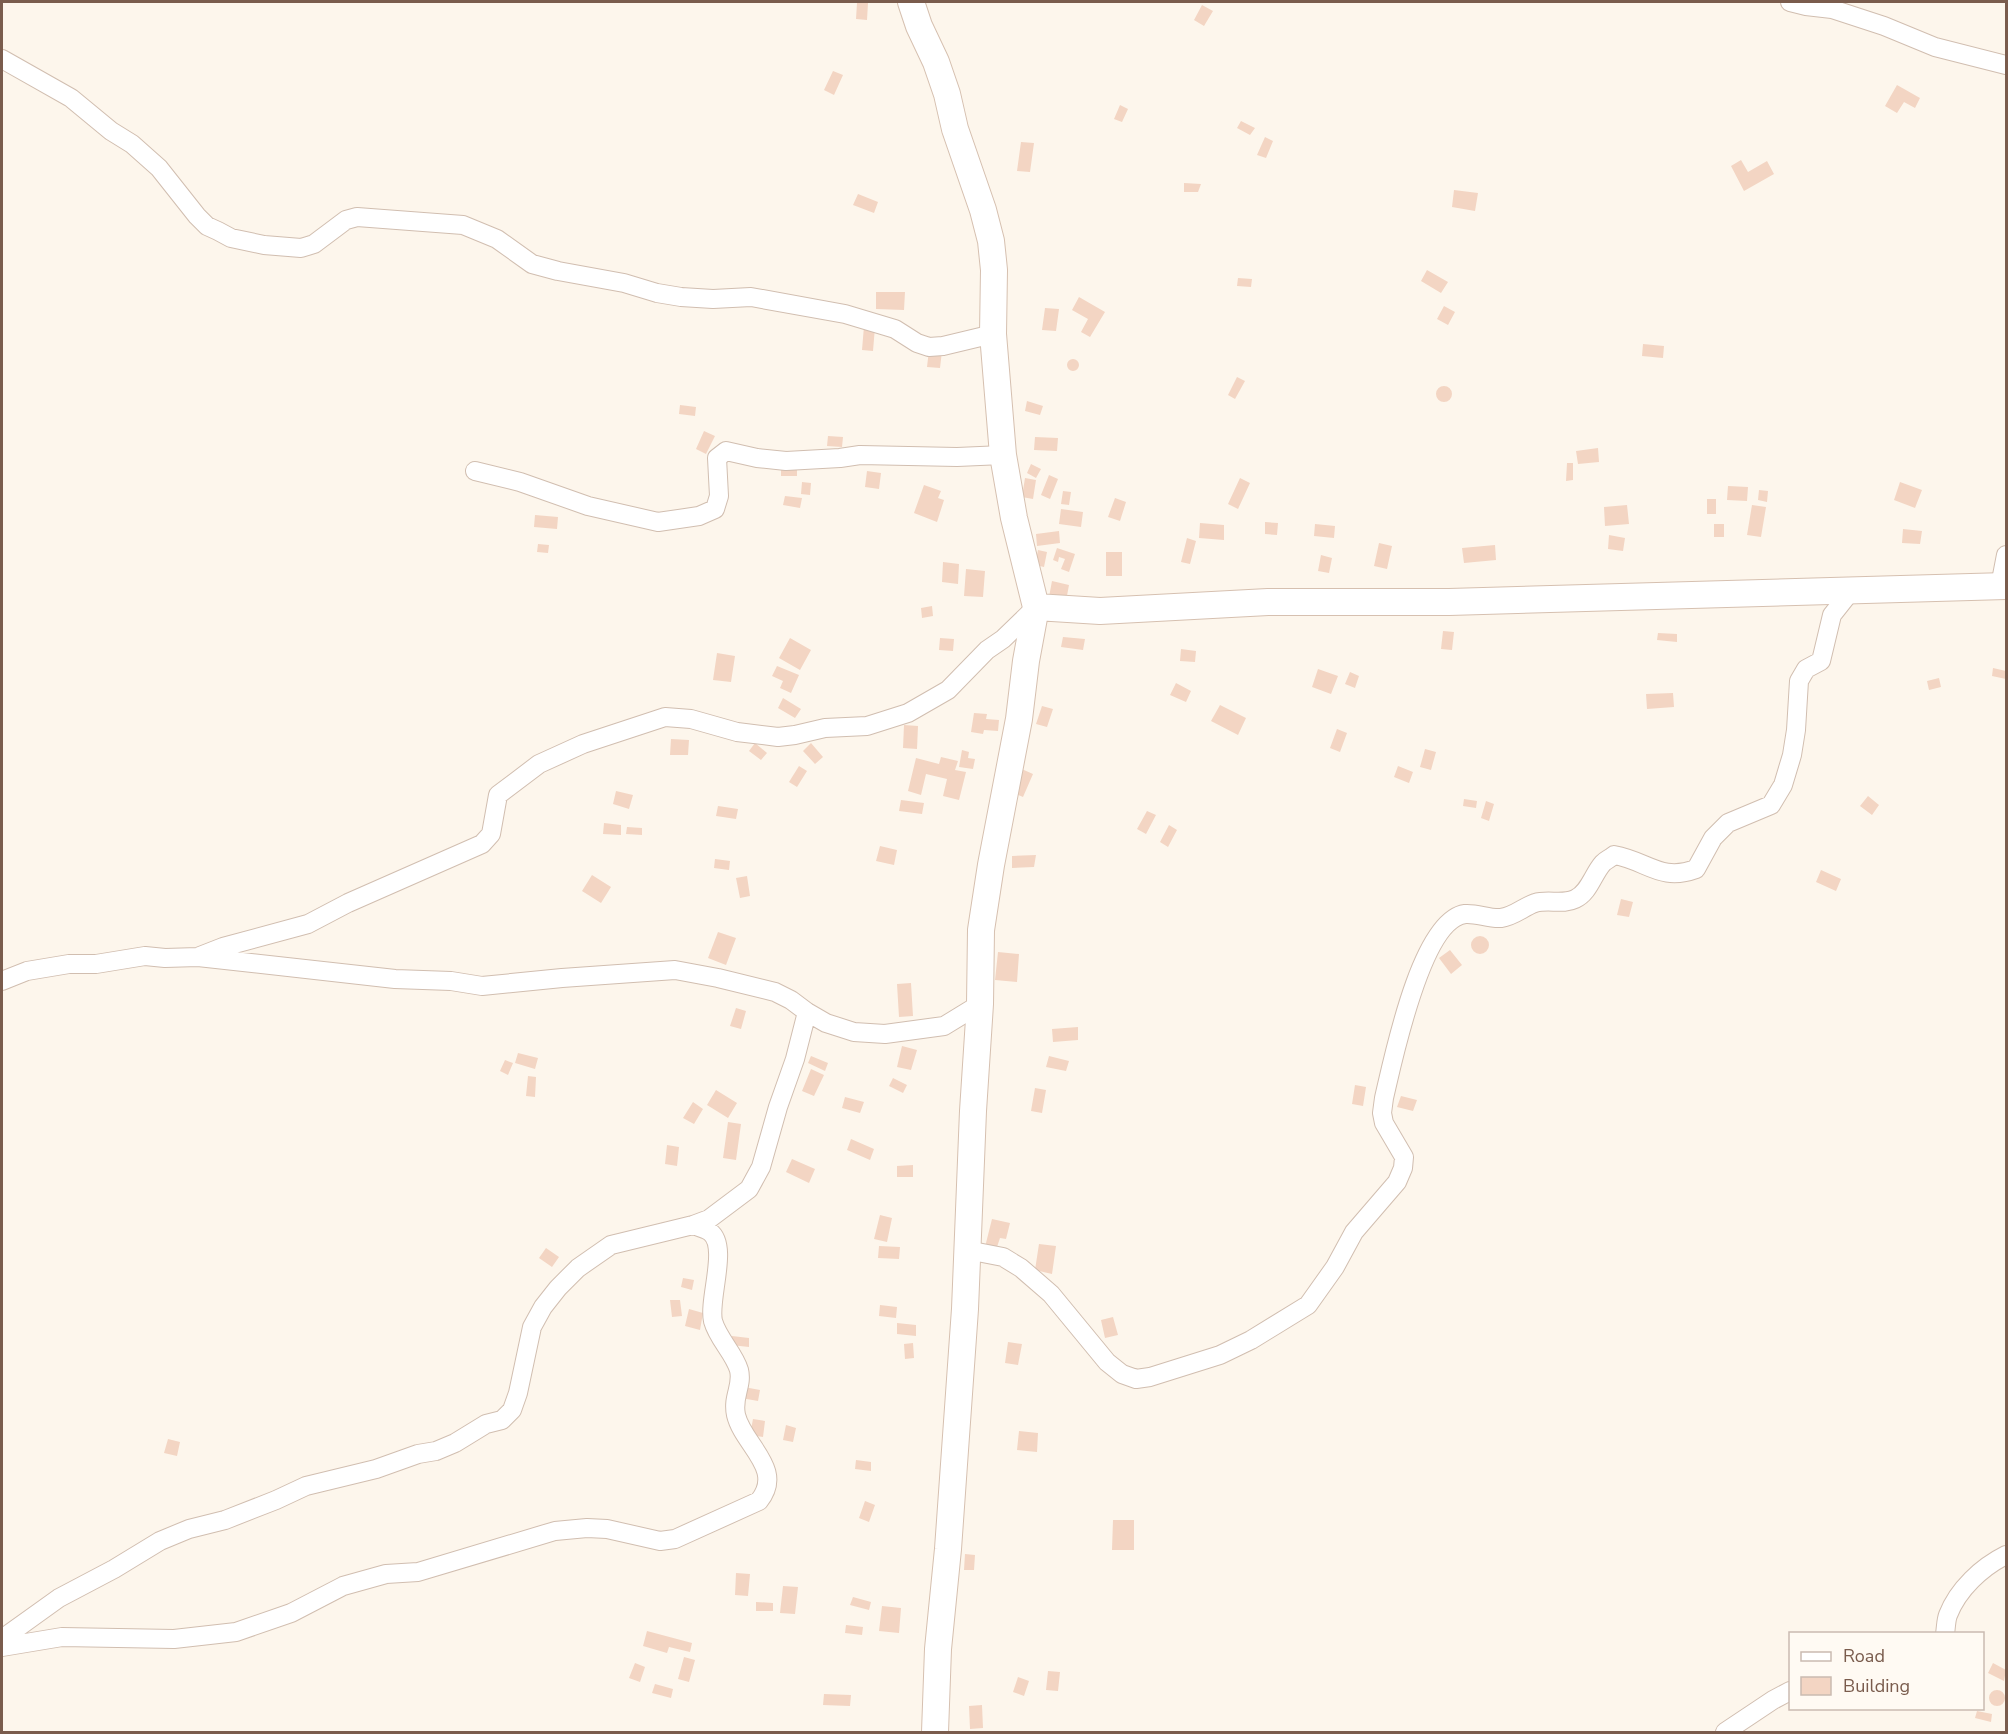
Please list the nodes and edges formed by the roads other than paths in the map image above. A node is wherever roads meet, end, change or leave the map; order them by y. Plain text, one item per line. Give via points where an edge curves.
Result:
1 (911, 2) edge
2 (1790, 2) edge
3 (2, 59) edge
4 (2007, 65) edge
5 (993, 334) junction
6 (1003, 455) junction
7 (475, 471) dead end
8 (2007, 555) edge
9 (2003, 586) edge
10 (1851, 591) junction
11 (1036, 608) junction
12 (198, 957) junction
13 (2, 981) edge
14 (980, 1004) junction
15 (807, 1012) junction
16 (693, 1225) junction
17 (967, 1250) junction
18 (2007, 1555) edge
19 (1945, 1632) edge
20 (2, 1639) edge
21 (2, 1647) edge
22 (1789, 1692) edge
23 (935, 1732) edge
24 (1725, 1732) edge

1 - 5 street via 936,62 991,241
2 - 4 street via 1832,9 1935,47
3 - 5 street via 71,98 132,144 159,168 207,226 238,239 301,248 357,217 455,224 496,239 532,264 657,293 697,299 751,297 810,307 887,326 929,347
5 - 6 street
6 - 7 street via 957,458 860,454 786,461 726,451 717,458 719,496 715,509 699,516 658,522 588,506
6 - 11 street
8 - 9 street
9 - 10 street
10 - 11 street via 1449,602 1268,602 1100,611
10 - 17 street via 1832,615 1821,661 1806,669 1799,681 1792,755 1783,785 1771,805 1728,823 1713,838 1696,869 1665,874 1614,855 1604,862 1578,898 1534,903 1514,915 1499,918 1465,914 1446,925 1431,946 1406,1006 1384,1098 1384,1124 1404,1157 1403,1168 1397,1182 1354,1232 1308,1305 1220,1355 1136,1379 1107,1362 1051,1294 1021,1268 1003,1257
11 - 12 street via 948,690 888,720 778,737 737,732 692,718 665,717 583,744 539,764 498,795 491,834 482,844 308,924
11 - 14 street via 981,930
12 - 13 street via 145,956 69,964 27,971
12 - 15 street via 482,986 675,970 775,992
14 - 15 street via 944,1026 885,1034 854,1032
14 - 17 street
15 - 16 street via 757,1176 739,1198 710,1219
16 - 20 street via 611,1245 558,1288 532,1328 518,1393 512,1410 502,1420 436,1450 306,1486 225,1520 160,1541 59,1598
16 - 21 street via 710,1232 718,1247 713,1321 739,1369 740,1383 734,1399 736,1417 766,1472 765,1494 759,1501 675,1539 660,1541 607,1529 555,1531 418,1572 386,1574 343,1586 291,1613 236,1632 174,1639 62,1637
17 - 23 street
18 - 19 street via 1980,1572 1961,1593 1947,1616
22 - 24 street

